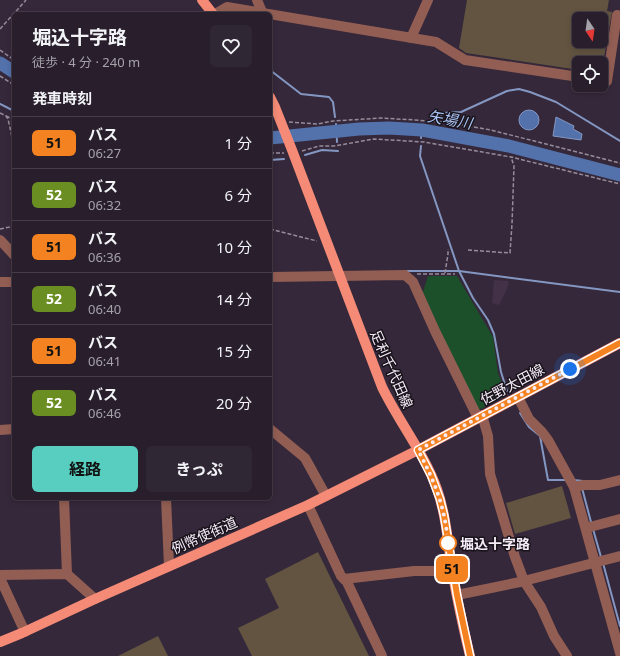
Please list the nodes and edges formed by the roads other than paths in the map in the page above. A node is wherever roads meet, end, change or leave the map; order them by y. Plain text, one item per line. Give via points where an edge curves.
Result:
1 (202, 0) edge
2 (257, 0) edge
3 (428, 0) edge
4 (212, 12) edge
5 (218, 12) edge
6 (262, 12) joint
7 (272, 14) edge
8 (617, 15) dead end
9 (411, 38) junction
10 (608, 74) edge
11 (572, 76) edge
12 (272, 102) edge
13 (0, 240) edge
14 (12, 253) edge
15 (339, 276) junction
16 (272, 277) edge
17 (0, 282) edge
18 (12, 282) edge
19 (620, 343) edge
20 (518, 397) junction
21 (480, 416) junction
22 (0, 430) edge
23 (12, 430) edge
24 (272, 431) edge
25 (418, 450) junction
26 (620, 480) edge
27 (574, 487) junction
28 (326, 496) junction
29 (64, 500) edge
30 (166, 500) edge
31 (308, 505) junction
32 (620, 519) edge
33 (586, 528) junction
34 (620, 556) edge
35 (596, 562) junction
36 (169, 566) junction
37 (452, 570) junction
38 (67, 574) junction
39 (0, 576) edge
40 (344, 579) junction
41 (524, 581) junction
42 (457, 595) junction
43 (95, 599) junction
44 (24, 632) junction
45 (0, 642) edge
46 (620, 654) edge
47 (382, 656) edge
48 (470, 656) edge
49 (567, 656) edge

1 - 4 main road
2 - 6 street
3 - 9 street
5 - 6 street via 227,7
7 - 9 street
8 - 10 street
9 - 11 street via 436,42 465,60
12 - 15 main road, 足利千代田線
13 - 14 street
15 - 16 street
15 - 21 street via 405,275 413,282 435,332
15 - 25 main road, 足利千代田線 via 382,387
17 - 18 street
19 - 20 main road, 佐野太田線
20 - 21 main road, 佐野太田線
20 - 27 street via 529,419 548,440
21 - 25 main road, 佐野太田線
21 - 41 street via 488,436 490,474
22 - 23 street
24 - 28 street via 305,458
25 - 28 main road, 例幣使街道
25 - 37 main road, 足利千代田線 via 440,499
26 - 27 street
27 - 33 street
28 - 31 main road, 例幣使街道
29 - 38 street
30 - 36 street
31 - 36 main road, 例幣使街道
31 - 40 street
32 - 33 street
33 - 35 street
34 - 35 street
35 - 41 street
35 - 46 street
36 - 43 main road, 例幣使街道
37 - 40 street via 414,571
37 - 42 main road, 足利千代田線
38 - 39 street
38 - 43 street
39 - 44 street
40 - 47 street
41 - 42 street
41 - 49 street
42 - 48 main road, 足利千代田線
43 - 44 main road, 例幣使街道
44 - 45 main road, 例幣使街道

